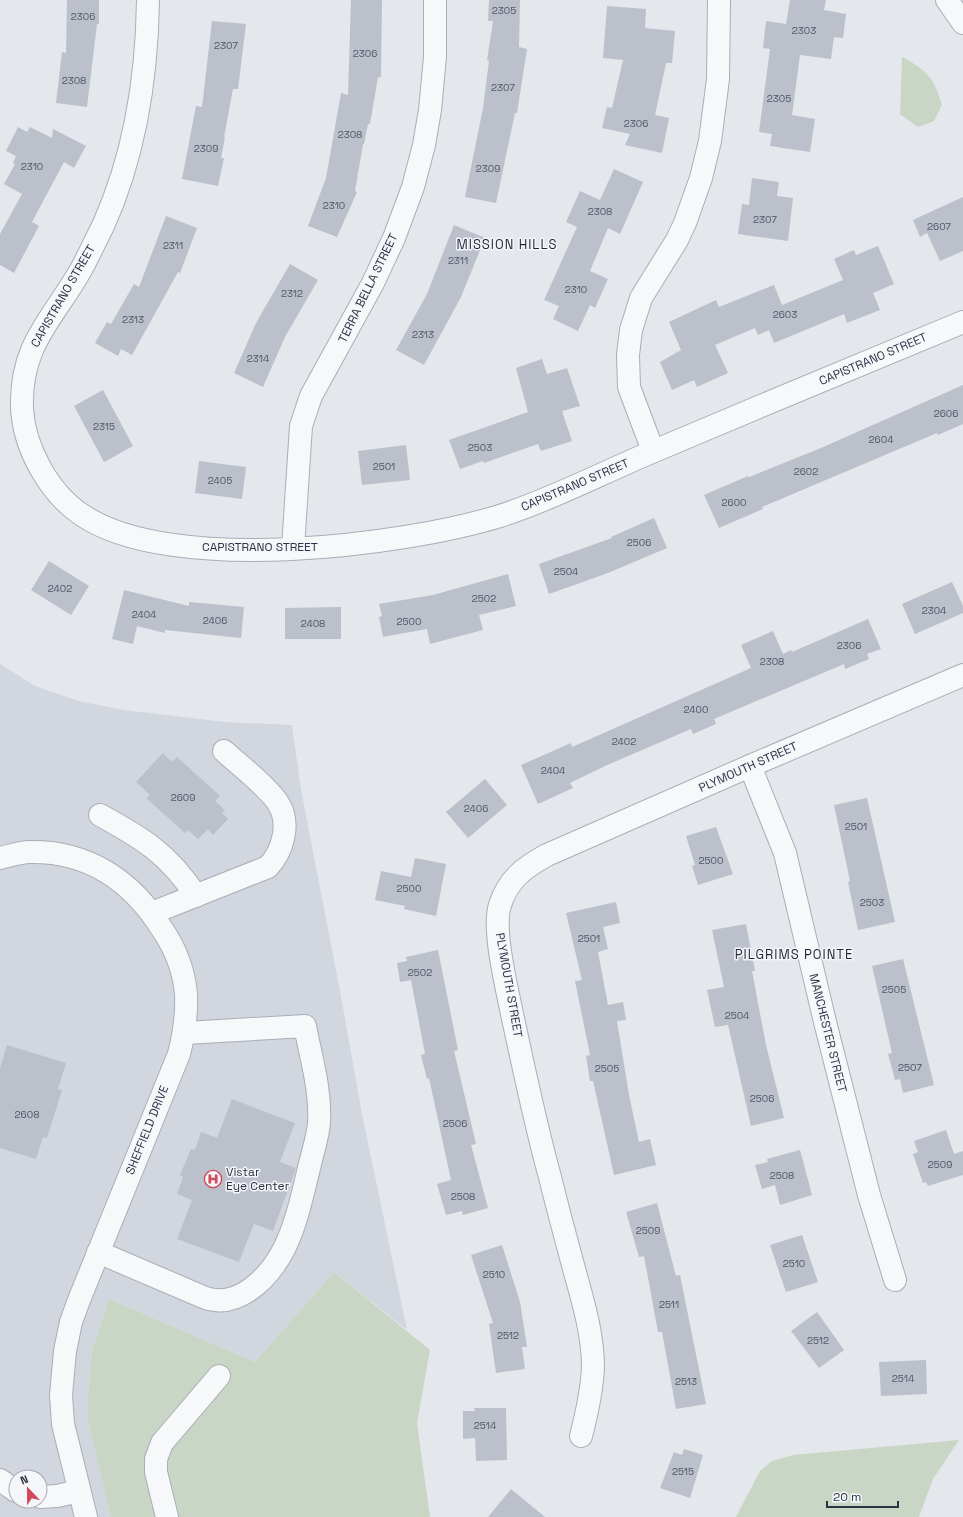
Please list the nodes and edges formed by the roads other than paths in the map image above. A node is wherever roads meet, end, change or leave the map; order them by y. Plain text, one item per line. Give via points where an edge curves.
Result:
1 (148, 0) edge
2 (435, 0) edge
3 (719, 0) edge
4 (947, 0) edge
5 (963, 23) edge
6 (963, 322) edge
7 (653, 451) junction
8 (293, 548) junction
9 (963, 675) edge
10 (224, 751) dead end
11 (750, 766) junction
12 (100, 815) dead end
13 (0, 858) edge
14 (196, 896) junction
15 (152, 913) junction
16 (185, 1033) junction
17 (98, 1252) junction
18 (895, 1280) dead end
19 (219, 1376) dead end
20 (580, 1436) dead end
21 (79, 1491) junction
22 (48, 1496) edge
23 (86, 1517) edge
24 (167, 1517) edge

1 - 8 street, CAPISTRANO STREET via 146,61 141,97 120,182 104,223 79,272 31,350 24,376 22,408 26,429 32,449 46,478 62,499 84,516 106,528 128,536 190,547 245,550
2 - 8 street, TERRA BELLA STREET via 435,57 424,145 413,187 394,238 373,283 311,396 302,426
3 - 7 street via 718,79 710,141 685,223 641,298 631,330 628,355 629,387
4 - 5 street
6 - 7 street, CAPISTRANO STREET
7 - 8 street, CAPISTRANO STREET via 552,496 478,522 396,540
9 - 11 street, PLYMOUTH STREET
10 - 14 street via 278,803 284,827 282,844 275,859 268,866
11 - 18 street, MANCHESTER STREET via 785,853 869,1195
11 - 20 street, PLYMOUTH STREET via 526,866 517,874 499,905 501,954 508,992 549,1175 591,1337 591,1394
12 - 14 street via 140,837 167,858
13 - 15 street, SHEFFIELD DRIVE via 28,852 58,854 80,859 116,877 142,900
14 - 15 street
15 - 16 street, SHEFFIELD DRIVE via 171,942 181,969 186,994
16 - 17 street, SHEFFIELD DRIVE
16 - 17 street via 305,1026 320,1101 319,1125 300,1203 284,1249 253,1288 223,1302 203,1297
17 - 21 street, SHEFFIELD DRIVE via 71,1322 61,1394 63,1424
19 - 24 street via 162,1443 156,1460 156,1472
21 - 22 street
21 - 23 street, SHEFFIELD DRIVE

